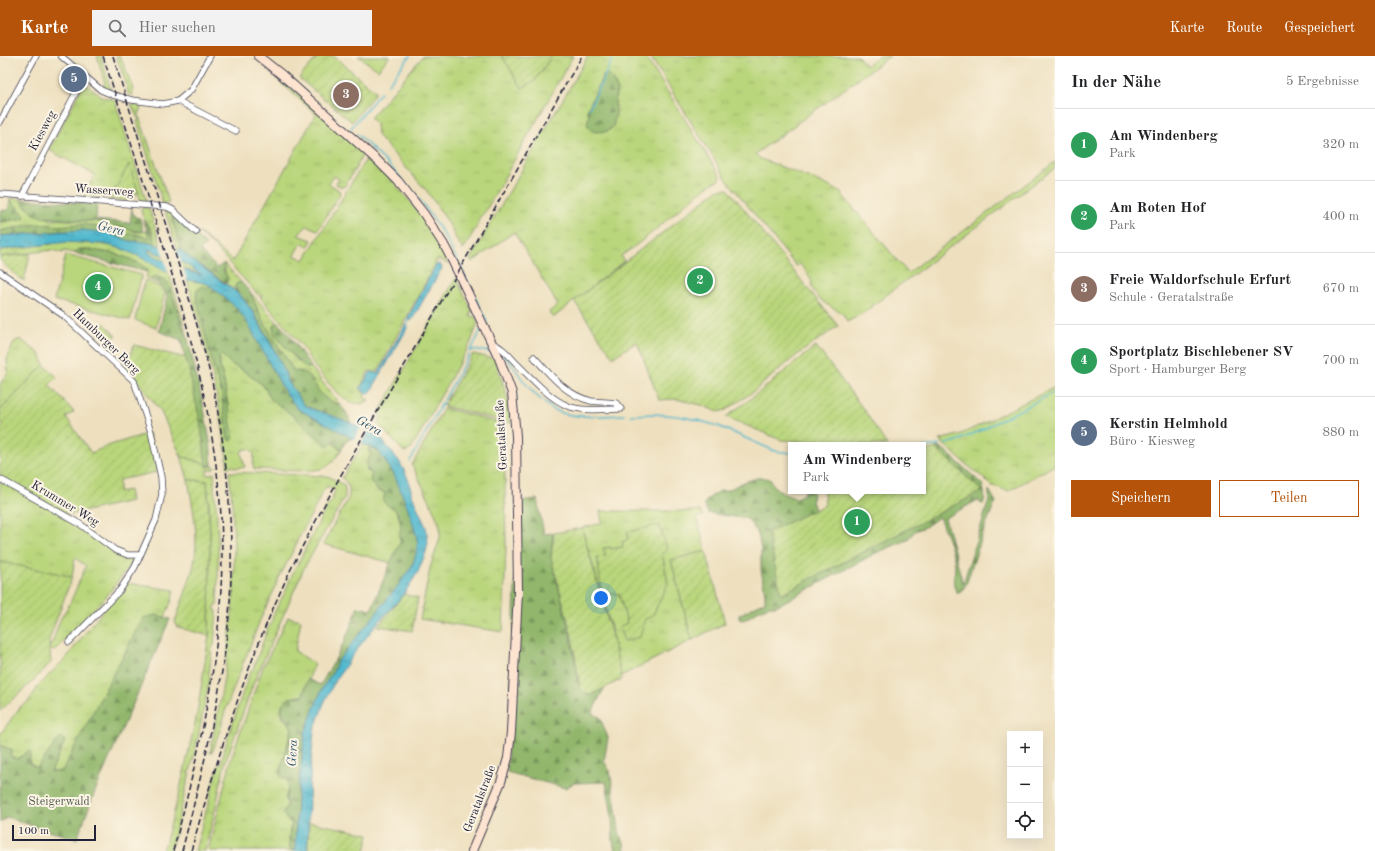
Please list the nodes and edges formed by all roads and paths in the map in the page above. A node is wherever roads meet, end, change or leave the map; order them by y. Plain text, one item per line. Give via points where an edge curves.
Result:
1 (36, 56) edge
2 (62, 56) edge
3 (210, 56) edge
4 (258, 56) edge
5 (84, 77) junction
6 (178, 101) junction
7 (0, 122) edge
8 (236, 130) dead end
9 (0, 194) edge
10 (22, 196) junction
11 (196, 232) dead end
12 (0, 272) edge
13 (492, 343) junction
14 (534, 357) dead end
15 (0, 479) edge
16 (140, 555) junction
17 (69, 642) dead end
18 (472, 851) edge

1 - 7 street
2 - 5 street
3 - 6 street via 196,83
4 - 13 street, Geratalstraße via 351,136 398,181 444,245
5 - 6 street via 101,90 132,100 163,104
5 - 10 street, Kiesweg
6 - 8 street
9 - 10 street, Wasserweg
10 - 11 street, Wasserweg via 167,207 174,210
12 - 16 street, Hamburger Berg via 63,315 134,381 151,432 162,488 156,520
13 - 14 street via 501,348 533,380 568,406 585,409 621,409 616,403 592,401 569,392
13 - 18 street, Geratalstraße via 512,393 514,410 518,592 508,758 502,782
15 - 16 street, Krummer Weg via 80,524 121,553
16 - 17 street, Hamburger Berg via 120,590

